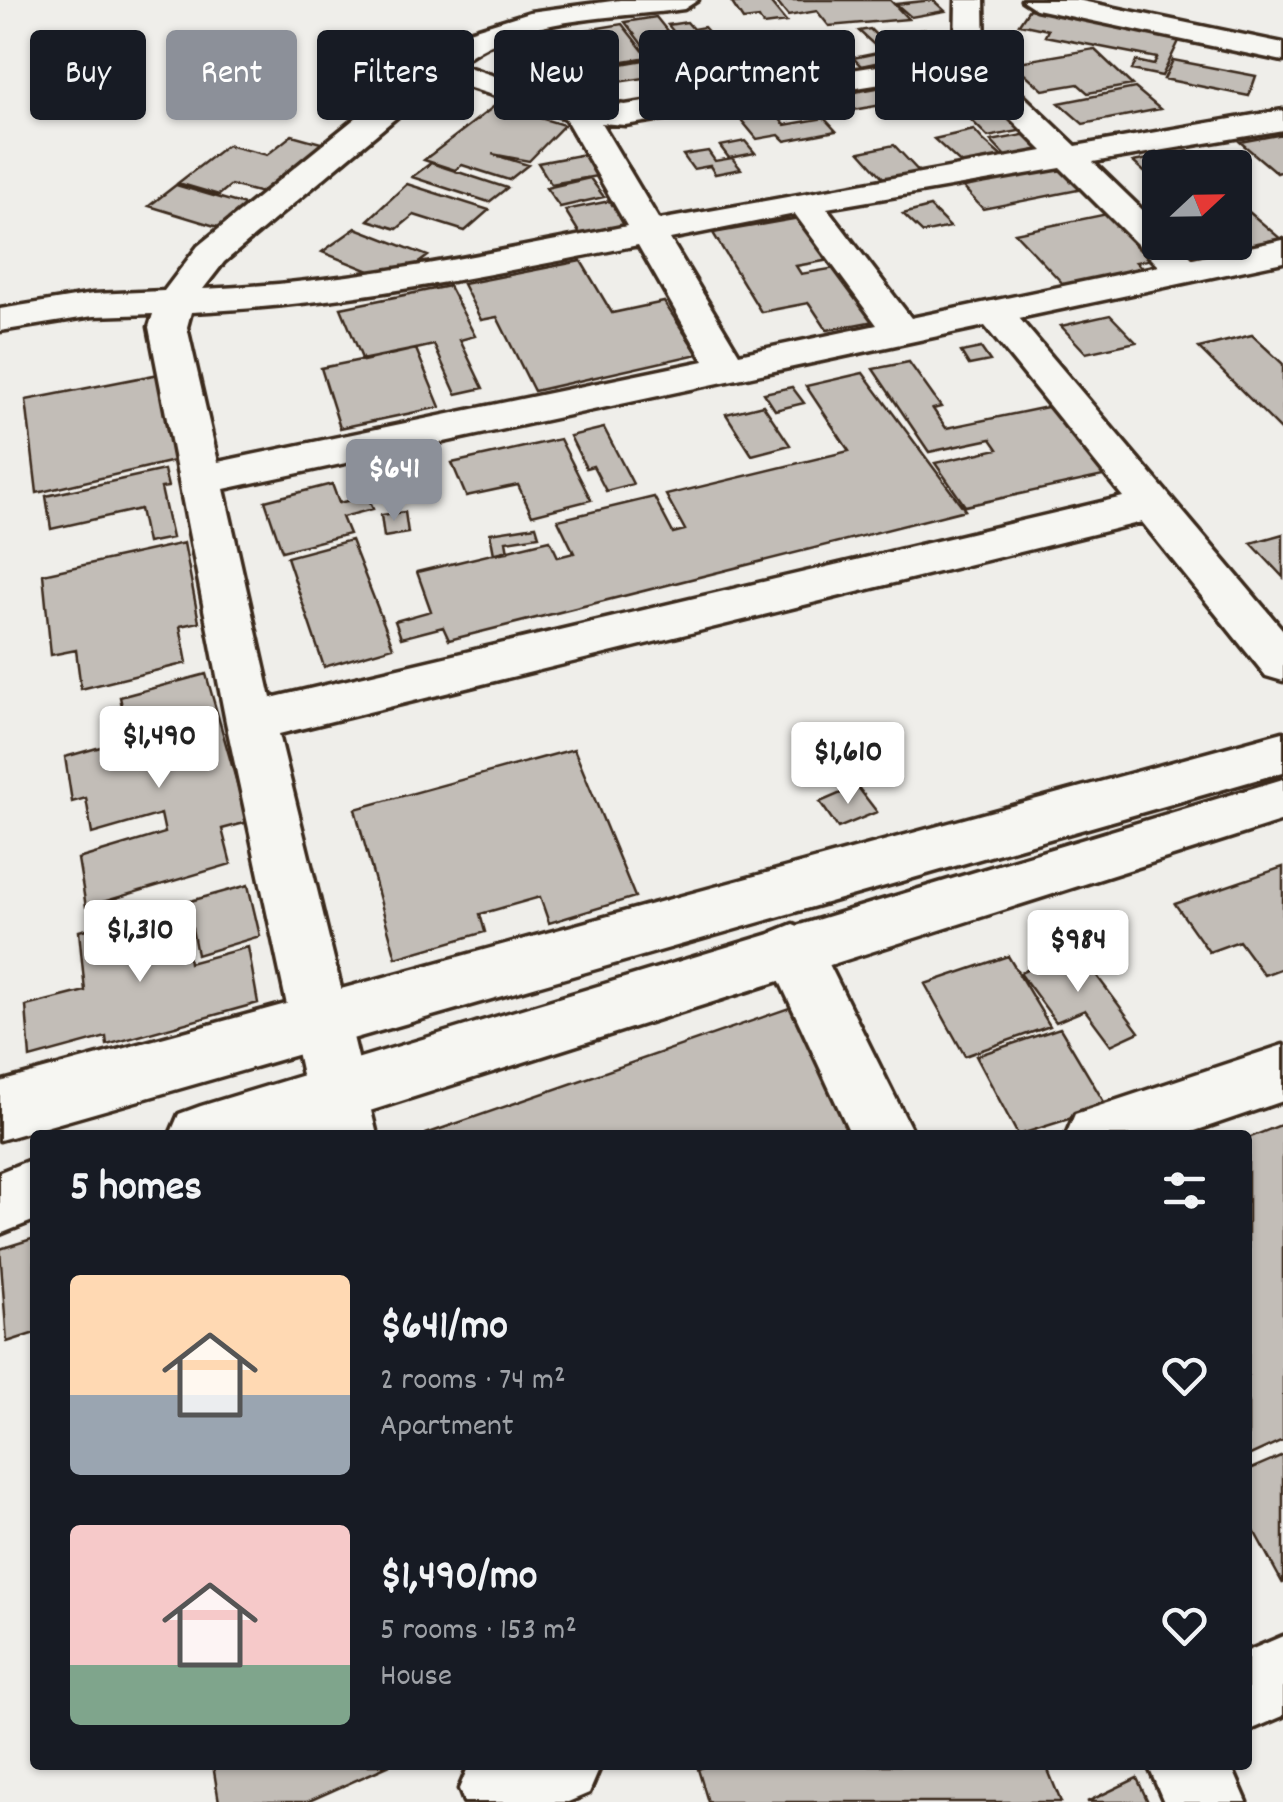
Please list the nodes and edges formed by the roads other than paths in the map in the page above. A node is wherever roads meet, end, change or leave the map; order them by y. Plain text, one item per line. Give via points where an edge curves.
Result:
1 (684, 0) edge
2 (970, 0) edge
3 (1036, 0) edge
4 (469, 30) edge
5 (970, 30) edge
6 (1283, 52) edge
7 (875, 76) edge
8 (619, 116) edge
9 (1024, 117) edge
10 (371, 120) edge
11 (583, 120) edge
12 (1283, 120) edge
13 (1064, 158) junction
14 (804, 202) junction
15 (648, 232) junction
16 (1283, 251) edge
17 (1185, 271) junction
18 (175, 300) junction
19 (992, 310) junction
20 (0, 320) edge
21 (902, 330) junction
22 (728, 368) junction
23 (201, 480) junction
24 (1156, 504) junction
25 (1283, 664) edge
26 (251, 722) junction
27 (1283, 752) edge
28 (1283, 800) edge
29 (793, 949) junction
30 (322, 1024) junction
31 (1282, 1075) edge
32 (0, 1112) edge
33 (340, 1113) edge
34 (233, 1130) edge
35 (881, 1130) edge
36 (1112, 1130) edge
37 (30, 1192) edge
38 (0, 1204) edge
39 (1283, 1675) edge
40 (1252, 1690) edge
41 (1190, 1770) edge
42 (1206, 1802) edge

1 - 4 street via 476,22
2 - 5 street
3 - 6 street
7 - 8 street
9 - 13 street
10 - 18 street via 211,254
11 - 15 street
12 - 13 street
13 - 14 street
13 - 17 street
14 - 15 street
14 - 21 street
15 - 18 street via 332,292
15 - 22 street
16 - 17 street
17 - 19 street
18 - 20 street
18 - 23 street via 168,328
19 - 21 street
19 - 24 street
21 - 22 street
22 - 23 street
23 - 26 street
24 - 25 street
24 - 26 street
26 - 30 street
27 - 30 street
28 - 29 street
29 - 33 street
29 - 35 street
30 - 32 street
30 - 33 street
31 - 36 street
33 - 34 street
37 - 38 street
39 - 40 street
41 - 42 street

